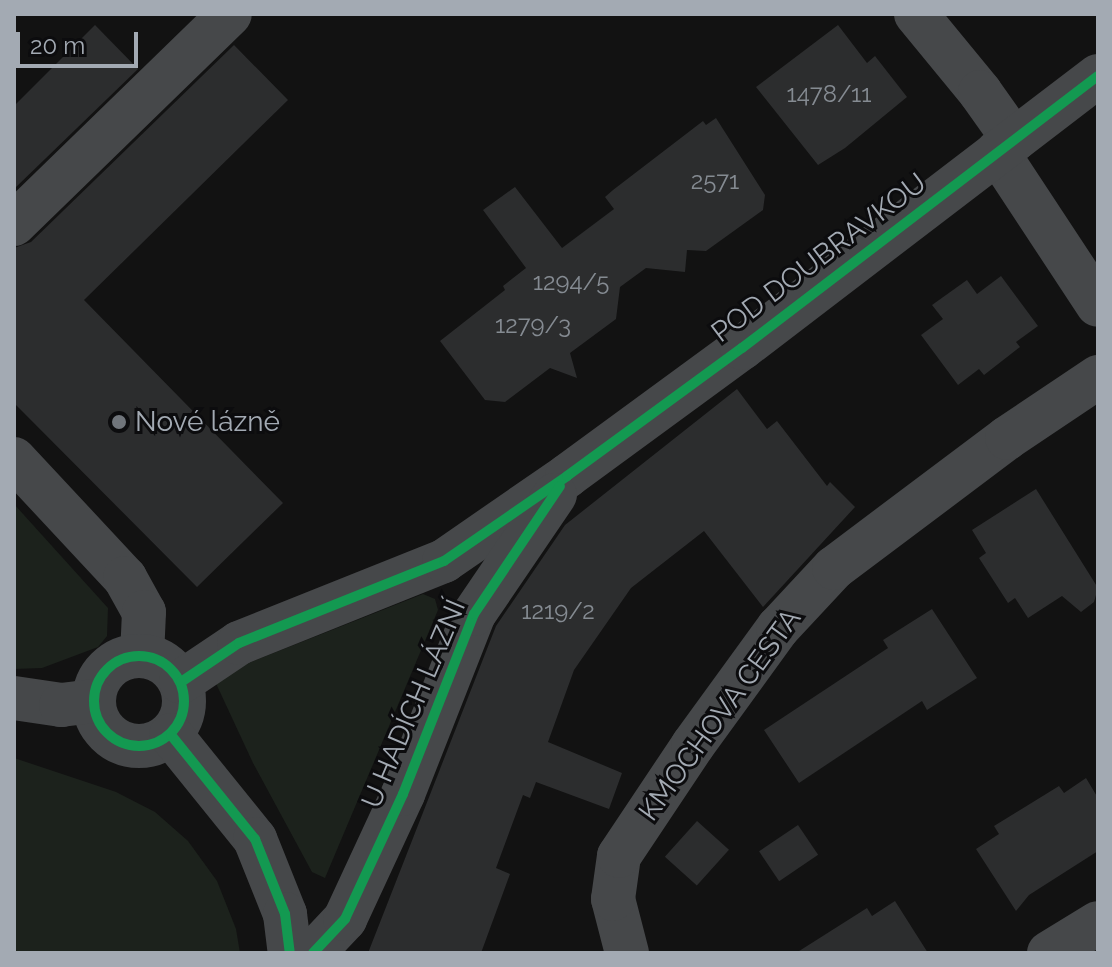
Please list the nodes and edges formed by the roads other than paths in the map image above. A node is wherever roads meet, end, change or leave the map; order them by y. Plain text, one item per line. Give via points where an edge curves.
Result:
1 (230, 14) edge
2 (916, 14) edge
3 (1098, 76) edge
4 (1006, 146) junction
5 (14, 224) edge
6 (1098, 305) edge
7 (1098, 377) edge
8 (14, 459) edge
9 (567, 476) junction
10 (142, 656) junction
11 (181, 682) junction
12 (14, 698) edge
13 (94, 701) junction
14 (171, 735) junction
15 (1098, 923) edge
16 (290, 953) edge
17 (313, 953) edge
18 (627, 953) edge
19 (1049, 953) edge

1 - 5 street
2 - 4 street via 980,92
3 - 4 street, POD DOUBRAVKOU
4 - 6 street
4 - 9 street, POD DOUBRAVKOU
7 - 18 street, KMOCHOVA CESTA via 834,568 778,628 619,856 613,899
8 - 10 street via 125,578 144,612
9 - 11 street, POD DOUBRAVKOU via 444,561 239,643
9 - 17 street, U HADÍCH LÁZNÍ via 474,614 403,794 345,919
10 - 11 street via 158,659
10 - 13 street via 127,657 103,673
11 - 14 street via 182,719
12 - 13 street via 61,705
13 - 14 street via 106,733 121,743 138,747
14 - 16 street via 255,839 285,914
15 - 19 street

